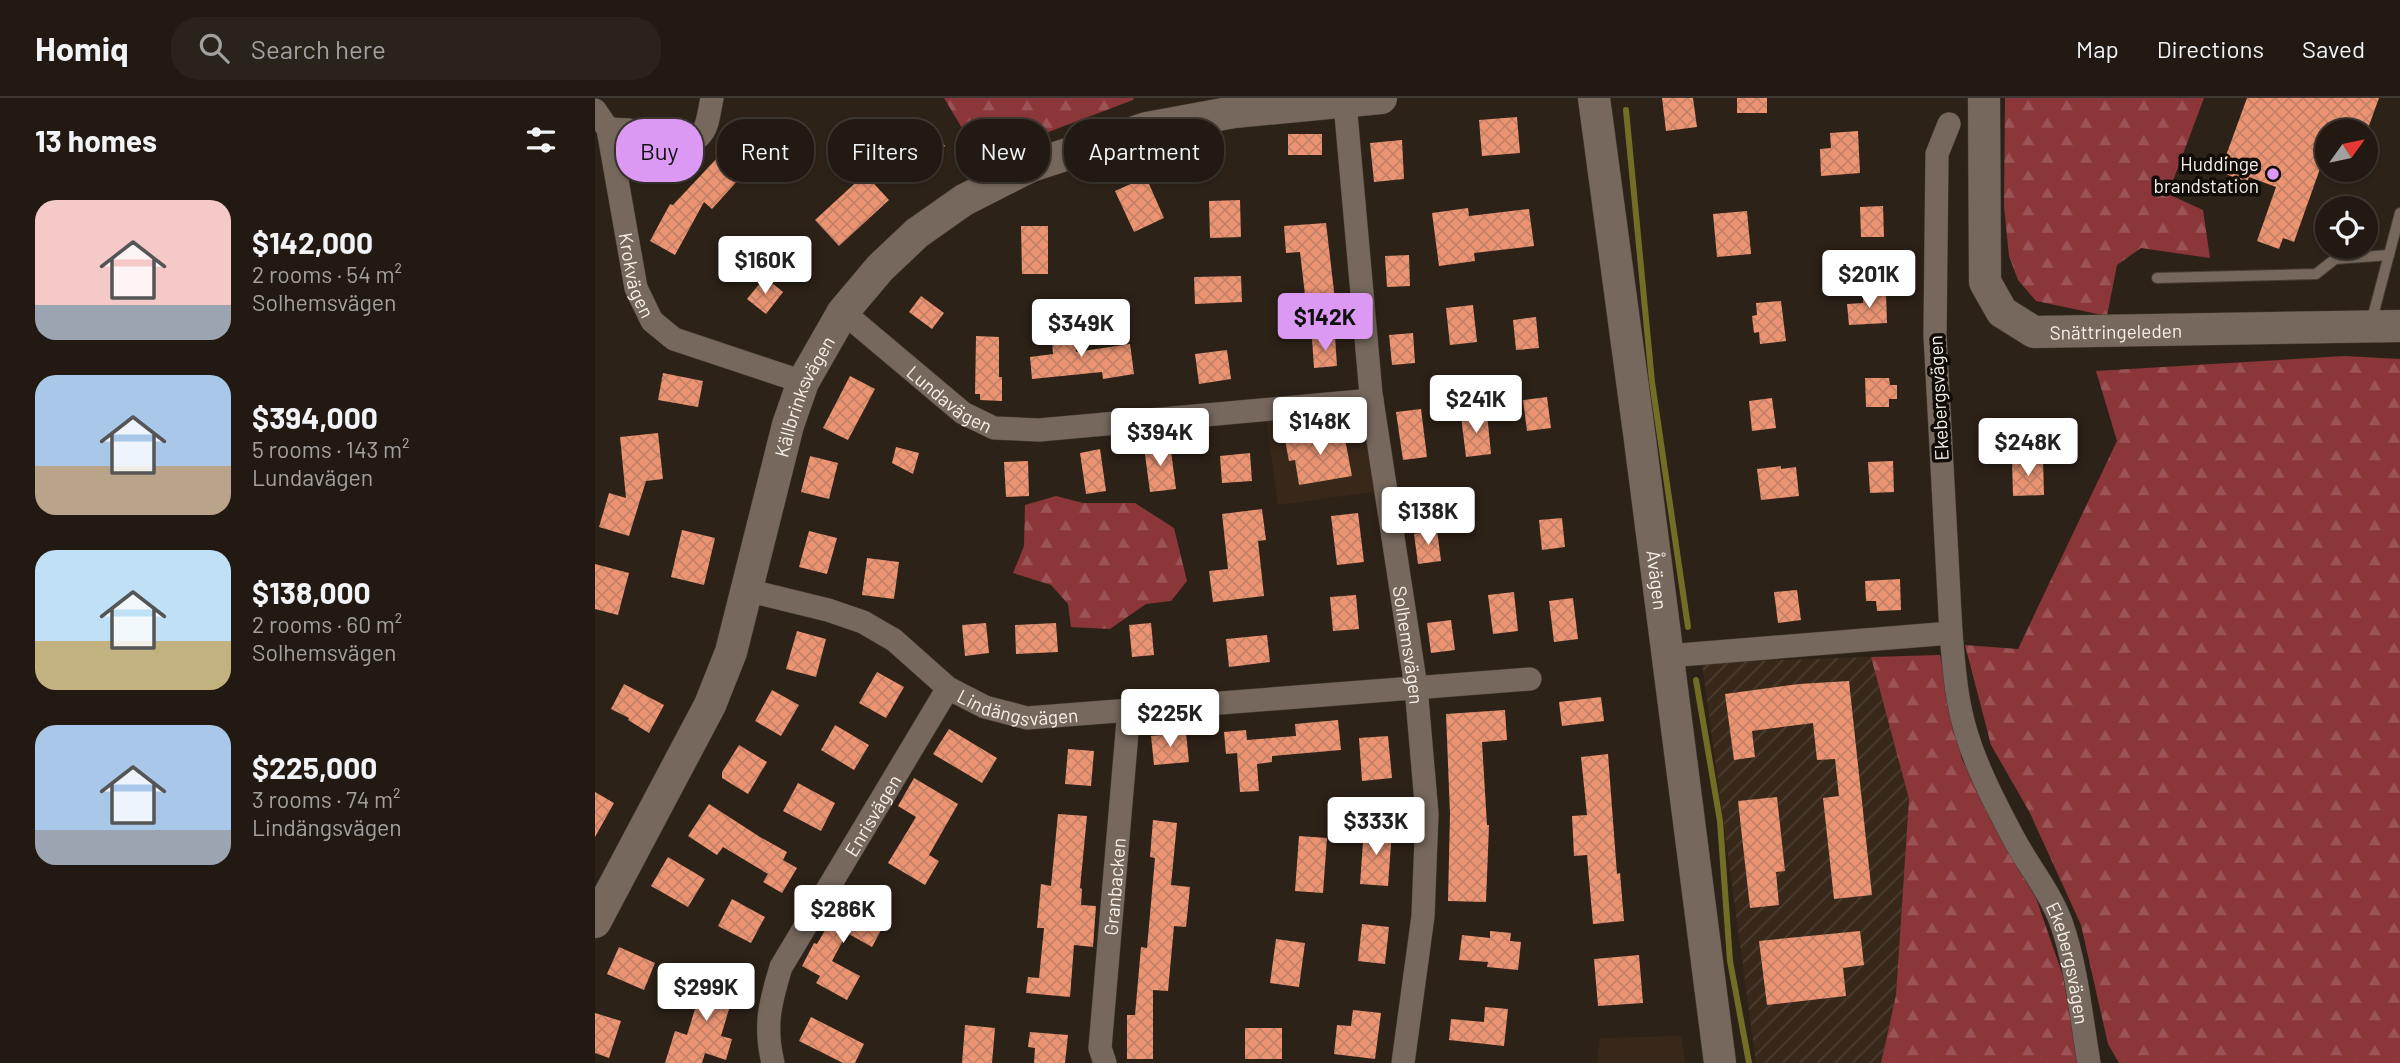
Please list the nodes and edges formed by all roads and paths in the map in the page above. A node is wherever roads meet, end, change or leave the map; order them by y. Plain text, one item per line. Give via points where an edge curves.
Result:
1 (712, 98) edge
2 (1381, 98) edge
3 (1594, 98) edge
4 (1984, 98) edge
5 (1345, 103) junction
6 (595, 110) edge
7 (1949, 124) dead end
8 (608, 129) junction
9 (2400, 213) edge
10 (2389, 255) junction
11 (2157, 278) dead end
12 (843, 312) junction
13 (2385, 326) edge
14 (803, 382) junction
15 (1372, 400) junction
16 (746, 590) junction
17 (1951, 633) junction
18 (1667, 656) junction
19 (1530, 679) dead end
20 (1416, 687) junction
21 (948, 688) junction
22 (1129, 709) junction
23 (595, 922) edge
24 (773, 1063) edge
25 (1105, 1063) edge
26 (1403, 1063) edge
27 (1720, 1063) edge
28 (2089, 1063) edge

1 - 8 street via 706,129 683,149 629,130
2 - 5 street, Källbrinksvägen
3 - 18 street, Åvägen
4 - 13 street, Snättringeleden via 1985,282 2002,312 2034,332
5 - 12 street, Källbrinksvägen via 1234,112 1147,128 1031,166 964,200 917,233
5 - 15 street, Solhemsvägen
6 - 8 street, Krokvägen
7 - 17 street, Ekebergsvägen via 1937,154 1935,335
8 - 14 street, Krokvägen via 636,288 652,321 674,339
9 - 10 lane, Snättringeleden
10 - 11 lane via 2335,259 2316,274
10 - 13 lane, Snättringeleden
12 - 14 street, Källbrinksvägen
12 - 15 street, Lundavägen via 963,413 995,428 1039,430
14 - 16 street, Källbrinksvägen
15 - 20 street, Solhemsvägen
16 - 21 street, Lindängsvägen via 863,622 894,640
16 - 23 street, Källbrinksvägen via 731,652 710,705
17 - 18 street
17 - 28 street, Ekebergsvägen via 1959,706 1977,763 2061,922
18 - 27 street, Åvägen
19 - 20 street, Lindängsvägen
20 - 22 street, Lindängsvägen
20 - 26 street, Solhemsvägen via 1427,814 1423,916
21 - 22 street, Lindängsvägen via 985,707 1027,718
21 - 24 street, Enrisvägen via 781,967 769,1009 768,1044
22 - 25 street, Granbacken via 1100,1048

